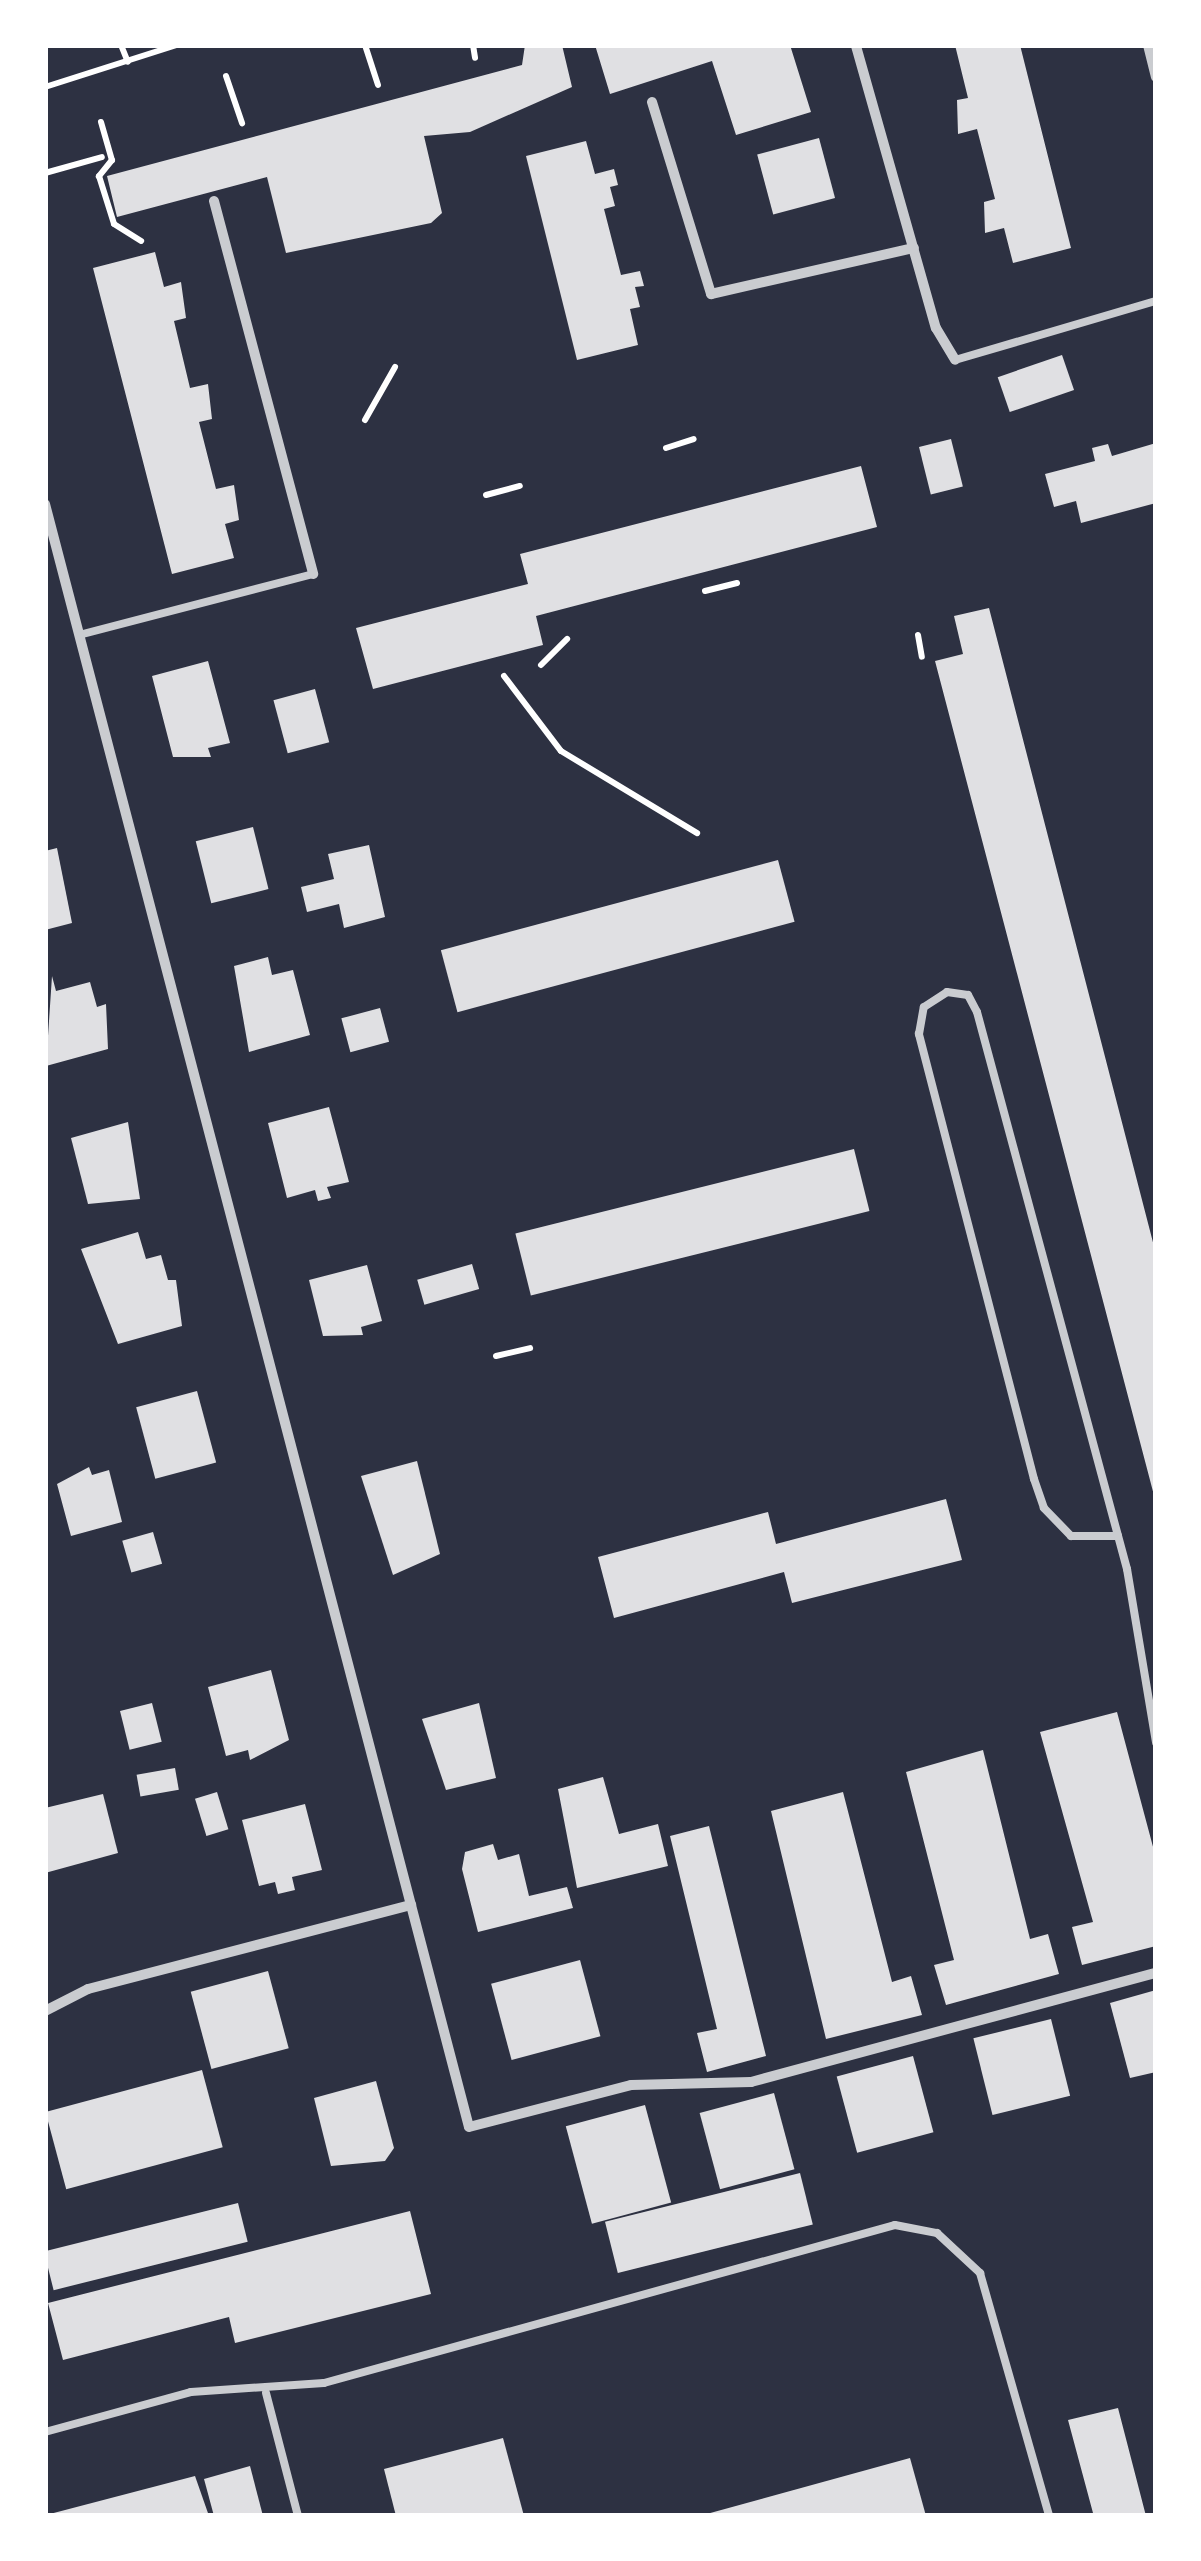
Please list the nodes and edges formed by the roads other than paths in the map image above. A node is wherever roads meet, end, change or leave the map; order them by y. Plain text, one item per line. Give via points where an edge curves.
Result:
1 (1148, 45) edge
2 (856, 46) edge
3 (1156, 77) edge
4 (652, 102) dead end
5 (214, 202) dead end
6 (914, 248) junction
7 (1156, 301) edge
8 (956, 360) joint
9 (45, 504) edge
10 (313, 574) joint
11 (80, 635) junction
12 (1118, 1536) junction
13 (1156, 1743) edge
14 (411, 1905) junction
15 (1156, 1973) edge
16 (45, 2011) edge
17 (266, 2393) junction
18 (45, 2432) edge
19 (298, 2516) edge
20 (1049, 2516) edge

1 - 3 street
2 - 6 street
4 - 6 street via 712,294
5 - 10 street
6 - 8 street
7 - 8 lane
9 - 11 street
10 - 11 lane
11 - 14 street
12 - 12 lane via 978,1012 968,995 947,992 924,1008 919,1034 1034,1479 1044,1508 1071,1536
12 - 13 lane
14 - 15 street via 469,2127 631,2085 738,2084
14 - 16 street via 88,1989
17 - 18 lane via 192,2392
17 - 19 lane
17 - 20 lane via 896,2226 922,2228 957,2246 990,2294

